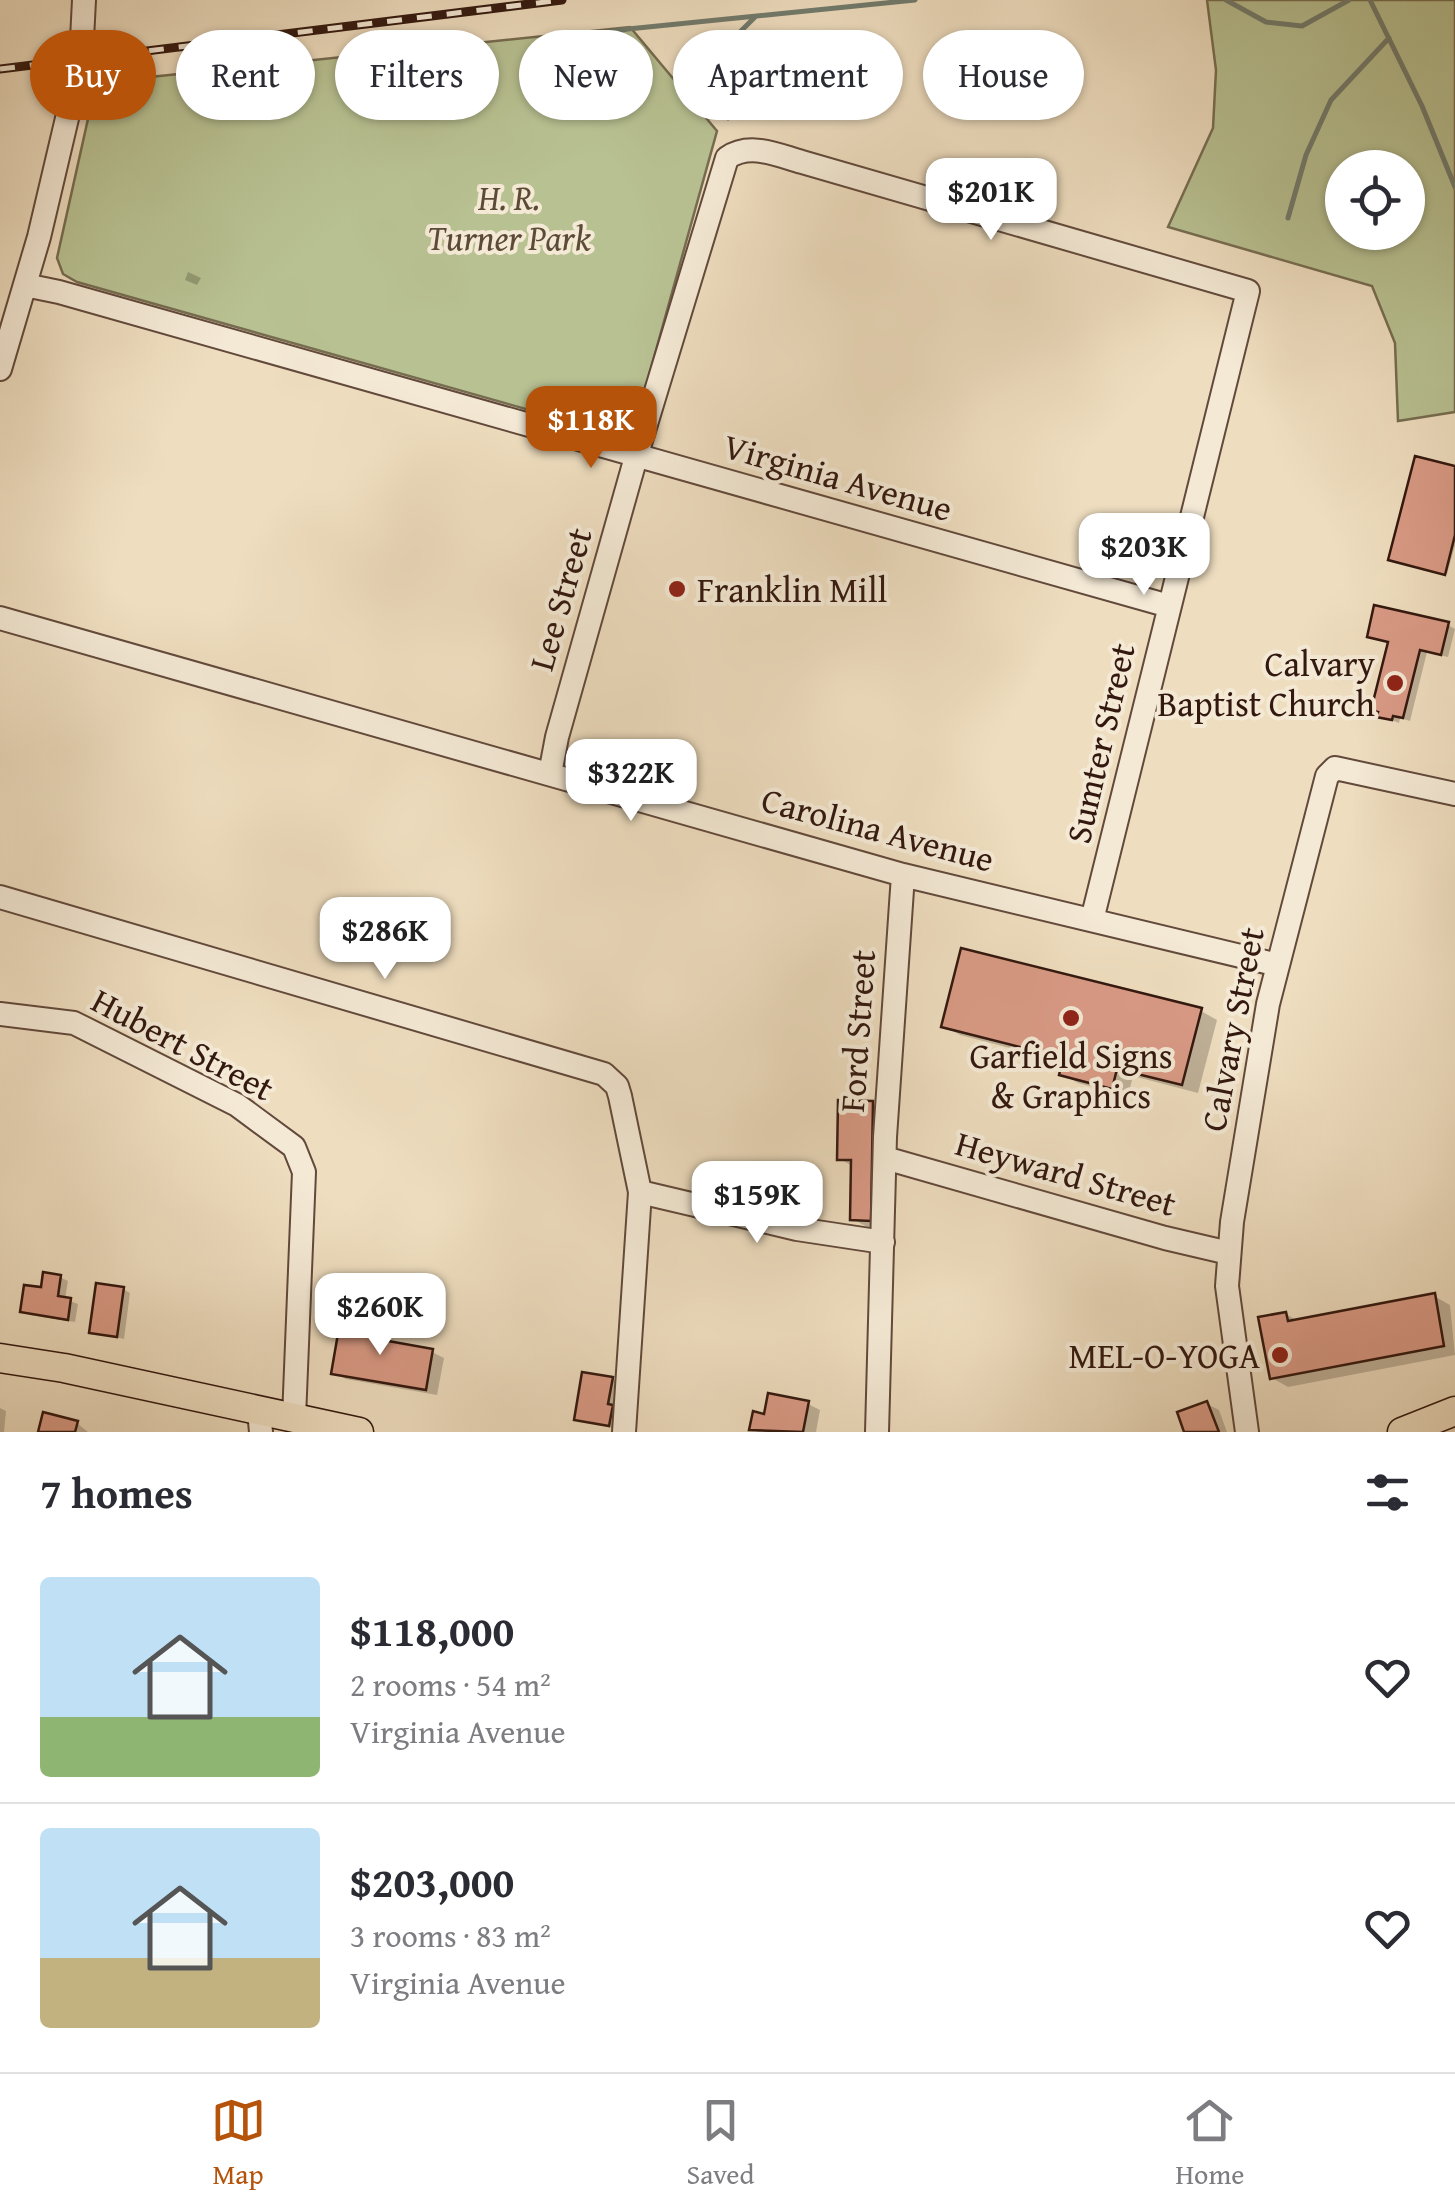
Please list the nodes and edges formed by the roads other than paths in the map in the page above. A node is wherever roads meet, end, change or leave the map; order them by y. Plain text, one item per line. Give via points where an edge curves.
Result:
1 (84, 0) edge
2 (25, 286) junction
3 (1248, 291) joint
4 (0, 369) edge
5 (636, 456) junction
6 (1169, 606) junction
7 (0, 618) edge
8 (550, 774) junction
9 (1455, 794) edge
10 (903, 875) junction
11 (0, 897) edge
12 (1092, 920) junction
13 (1278, 965) junction
14 (0, 1014) edge
15 (885, 1158) junction
16 (640, 1192) junction
17 (882, 1242) junction
18 (1229, 1252) junction
19 (0, 1358) edge
20 (1455, 1410) edge
21 (294, 1418) junction
22 (260, 1422) edge
23 (358, 1432) edge
24 (624, 1432) edge
25 (878, 1432) edge
26 (1248, 1432) edge
27 (1402, 1432) edge

1 - 2 street via 82,59
2 - 4 street
2 - 5 street, Virginia Avenue
3 - 5 street, Lee Street via 743,149 727,158
3 - 6 street, Sumter Street
5 - 6 street, Virginia Avenue
5 - 8 street, Lee Street
6 - 12 street, Sumter Street
7 - 8 street, Carolina Avenue
8 - 10 street, Carolina Avenue
9 - 13 street, Calvary Street via 1335,768 1316,814
10 - 12 street, Carolina Avenue
10 - 15 street, Ford Street
11 - 16 street via 604,1074 617,1086
12 - 13 street, Carolina Avenue
13 - 18 street, Calvary Street
14 - 21 street, Hubert Street via 74,1022 237,1104 294,1147 304,1172
15 - 17 street, Ford Street
15 - 18 street, Heyward Street
16 - 17 street
16 - 24 street
17 - 25 street, Ford Street
18 - 26 street, Calvary Street via 1228,1296
19 - 22 main road via 64,1368
20 - 27 main road
21 - 22 main road
21 - 23 main road

